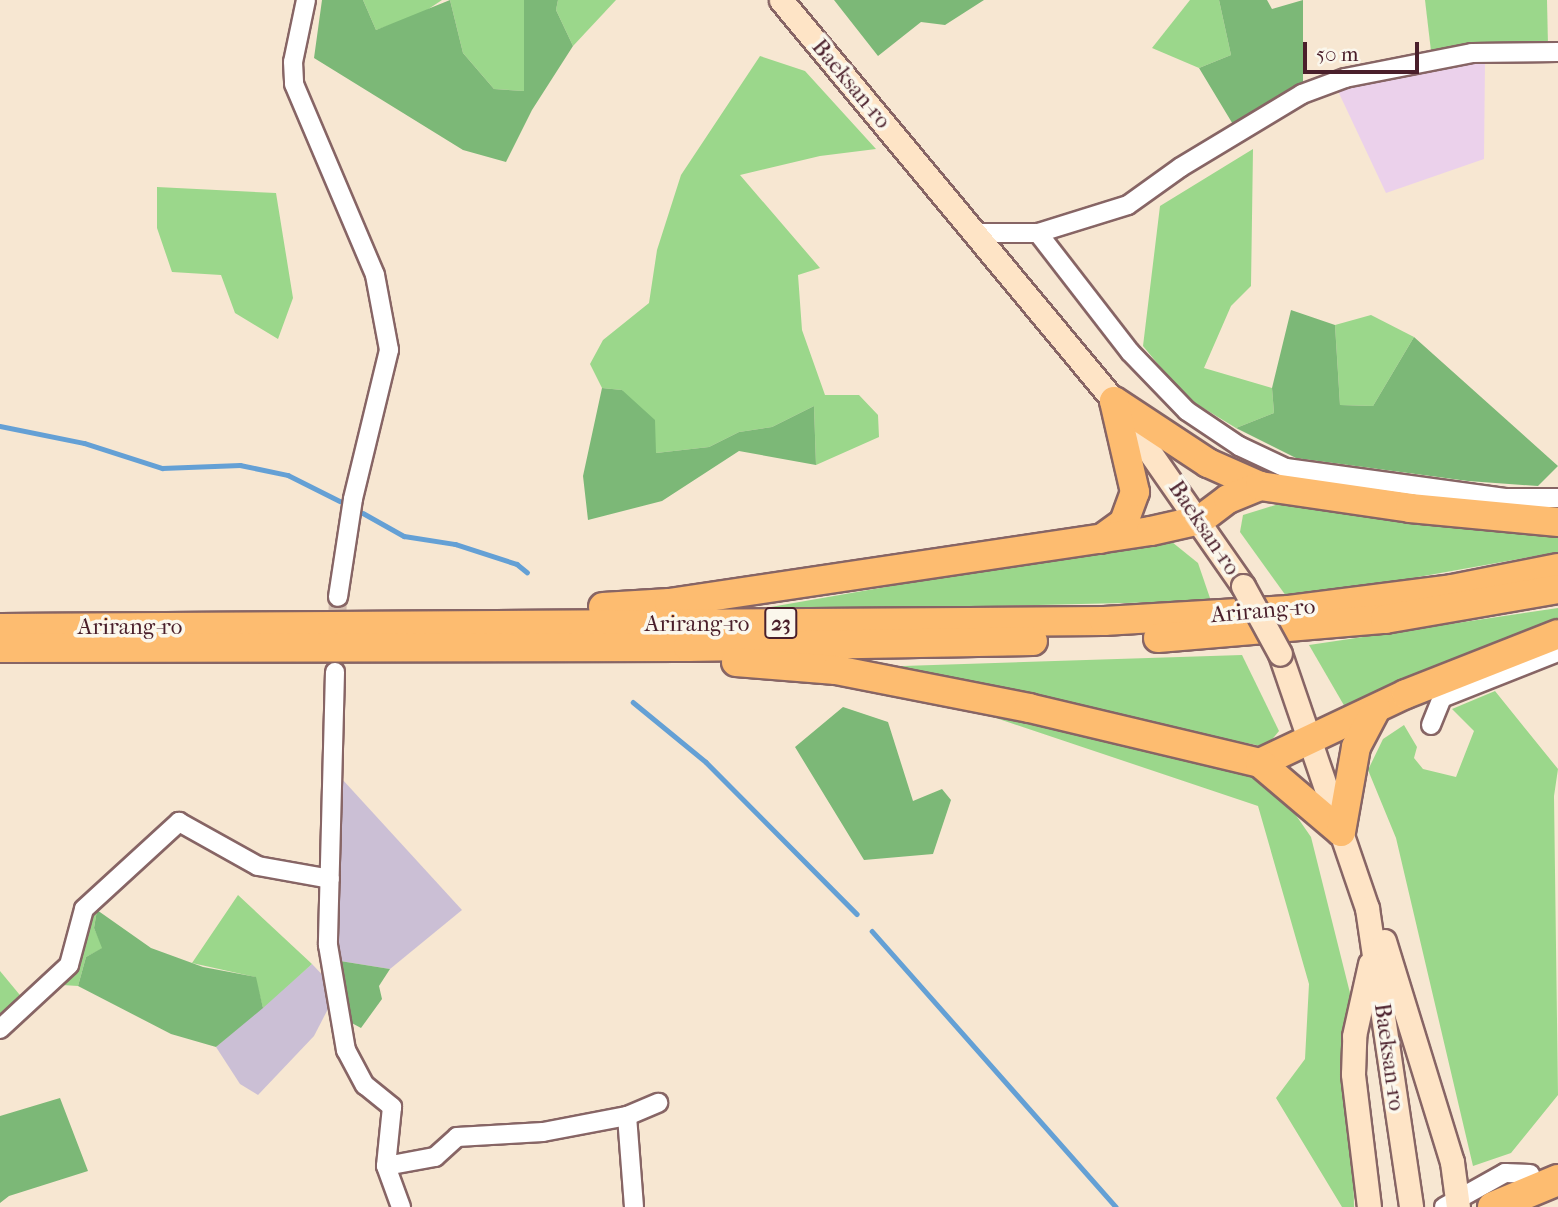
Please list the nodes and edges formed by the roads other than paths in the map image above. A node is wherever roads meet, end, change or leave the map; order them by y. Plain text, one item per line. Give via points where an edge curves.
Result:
1 (306, 0) edge
2 (780, 0) edge
3 (1558, 52) edge
4 (974, 233) junction
5 (1038, 233) junction
6 (1114, 401) junction
7 (1260, 486) junction
8 (1558, 498) edge
9 (1200, 520) junction
10 (1558, 522) edge
11 (1101, 540) junction
12 (1558, 568) edge
13 (1558, 589) edge
14 (338, 597) tunnel mouth
15 (500, 626) junction
16 (0, 628) edge
17 (1558, 634) edge
18 (688, 647) junction
19 (0, 648) edge
20 (1558, 652) edge
21 (335, 672) tunnel mouth
22 (1376, 709) junction
23 (1431, 725) dead end
24 (1313, 741) junction
25 (1260, 763) junction
26 (1341, 832) junction
27 (330, 879) junction
28 (1367, 908) junction
29 (1374, 950) junction
30 (0, 1029) edge
31 (658, 1103) dead end
32 (627, 1116) junction
33 (386, 1166) junction
34 (1544, 1177) edge
35 (1453, 1205) edge
36 (401, 1207) edge
37 (634, 1207) edge
38 (1369, 1207) edge
39 (1411, 1207) edge
40 (1493, 1207) edge

1 - 14 street via 293,62 294,83 375,275 389,350 353,499
2 - 4 main road, Baeksan-ro
3 - 5 street via 1472,53 1345,78 1302,94 1181,167 1128,205
4 - 5 street
4 - 6 main road, Baeksan-ro
5 - 8 street via 1130,352 1187,411 1239,446 1286,468 1505,498
6 - 7 highway via 1208,463
6 - 9 main road, Baeksan-ro
6 - 11 highway via 1135,492 1124,522
7 - 9 highway via 1228,499
7 - 10 highway via 1410,508
9 - 11 highway
9 - 24 main road, Baeksan-ro, bridge via 1280,654
11 - 15 highway via 669,603 518,613
12 - 15 highway, Arirang-ro / 23 via 1452,589 1192,617
13 - 18 highway, Arirang-ro / 23 via 1385,620 1207,636
15 - 16 highway, Arirang-ro / 23
17 - 22 highway
18 - 19 highway, Arirang-ro / 23
18 - 25 highway via 707,660 836,670 1029,708
20 - 23 street via 1442,698
21 - 27 street
22 - 24 highway
22 - 26 highway via 1356,747
24 - 25 highway
24 - 26 main road, Baeksan-ro
25 - 26 highway
26 - 28 main road, Baeksan-ro
27 - 30 street via 258,866 179,822 84,909 69,965
27 - 33 street via 328,945 346,1050 365,1085 392,1107
28 - 29 main road, Baeksan-ro
28 - 35 main road via 1380,927 1426,1072 1452,1162
29 - 38 main road via 1354,1036 1353,1074
29 - 39 main road, Baeksan-ro
31 - 32 street
32 - 33 street via 542,1132 457,1137 435,1157
32 - 37 street
33 - 36 street
34 - 35 street via 1505,1173
34 - 40 highway

